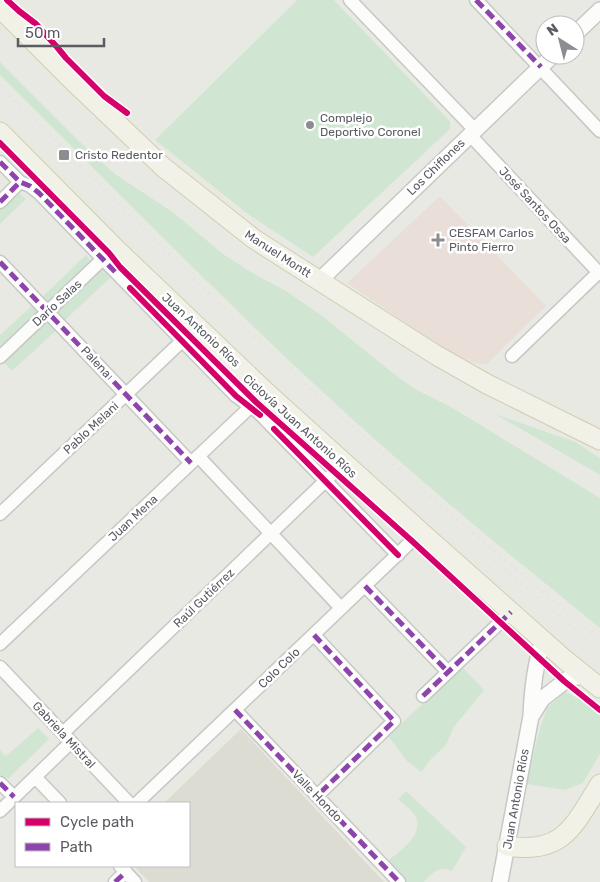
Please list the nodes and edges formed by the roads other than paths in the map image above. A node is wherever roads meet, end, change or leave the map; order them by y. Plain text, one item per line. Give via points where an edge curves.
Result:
1 (350, 0) edge
2 (476, 0) edge
3 (0, 8) edge
4 (600, 10) edge
5 (585, 24) edge
6 (540, 67) junction
7 (600, 131) edge
8 (0, 132) edge
9 (472, 132) junction
10 (0, 162) edge
11 (20, 182) junction
12 (0, 202) edge
13 (109, 254) junction
14 (0, 262) edge
15 (600, 273) edge
16 (320, 280) junction
17 (48, 311) junction
18 (182, 341) junction
19 (512, 356) dead end
20 (0, 357) edge
21 (266, 392) junction
22 (126, 394) junction
23 (250, 407) junction
24 (600, 440) edge
25 (195, 460) junction
26 (344, 463) junction
27 (326, 481) junction
28 (0, 514) edge
29 (421, 532) junction
30 (271, 534) junction
31 (398, 555) junction
32 (365, 586) junction
33 (341, 608) junction
34 (511, 612) junction
35 (314, 635) junction
36 (543, 640) junction
37 (0, 644) edge
38 (0, 667) edge
39 (448, 672) junction
40 (585, 676) junction
41 (600, 688) edge
42 (423, 696) dead end
43 (235, 710) junction
44 (531, 716) junction
45 (67, 738) junction
46 (35, 777) junction
47 (0, 783) edge
48 (600, 784) edge
49 (317, 796) junction
50 (14, 797) junction
51 (59, 802) edge
52 (128, 802) edge
53 (138, 802) edge
54 (0, 811) edge
55 (507, 846) junction
56 (123, 869) edge
57 (115, 882) edge
58 (135, 882) edge
59 (399, 882) edge
60 (500, 882) edge

1 - 9 street, José Santos Ossa
2 - 6 street
3 - 16 main road, Manuel Montt via 180,181 254,239
4 - 5 street
6 - 7 street
6 - 9 street, Los Chiflones
8 - 13 main road, Juan Antonio Ríos
9 - 15 street, José Santos Ossa
9 - 16 street, Los Chiflones
10 - 11 street
11 - 12 street
11 - 13 street via 39,193
13 - 17 street, Darío Salas
13 - 18 street
13 - 21 main road, Juan Antonio Ríos
14 - 17 street, Palena
15 - 19 street
16 - 24 main road, Manuel Montt via 419,345
17 - 20 street, Darío Salas
17 - 22 street, Palena
18 - 22 street, Pablo Melani
18 - 23 street
21 - 23 street, Juan Mena
21 - 26 main road, Juan Antonio Ríos
22 - 25 street, Palena
22 - 28 street, Pablo Melani
23 - 25 street, Juan Mena
23 - 27 street
25 - 30 street, Palena
25 - 37 street, Juan Mena
26 - 27 street, Raúl Gutiérrez
26 - 29 main road, Juan Antonio Ríos
27 - 30 street, Raúl Gutiérrez
27 - 31 street
29 - 31 street, Colo Colo
29 - 34 main road, Juan Antonio Ríos
30 - 33 street, Palena
30 - 45 street, Raúl Gutiérrez
31 - 32 street, Colo Colo
32 - 33 street, Colo Colo
32 - 39 street
33 - 35 street, Colo Colo
34 - 36 main road, Juan Antonio Ríos
34 - 39 street
35 - 43 street, Colo Colo
35 - 49 street via 394,721
36 - 40 main road, Juan Antonio Ríos
36 - 44 street, Juan Antonio Ríos
38 - 45 street, Gabriela Mistral
39 - 42 street
40 - 41 main road
40 - 44 street, Juan Antonio Ríos via 564,681 542,699
43 - 49 street, Valle Hondo
43 - 53 street, Colo Colo
44 - 55 street, Juan Antonio Ríos
45 - 46 street, Raúl Gutiérrez
45 - 52 street, Gabriela Mistral
46 - 50 street, Raúl Gutiérrez
46 - 51 street
47 - 50 street
48 - 55 main road via 563,836 542,846
49 - 59 street, Valle Hondo
50 - 54 street, Raúl Gutiérrez
55 - 60 street, Juan Antonio Ríos
56 - 57 street
56 - 58 street

